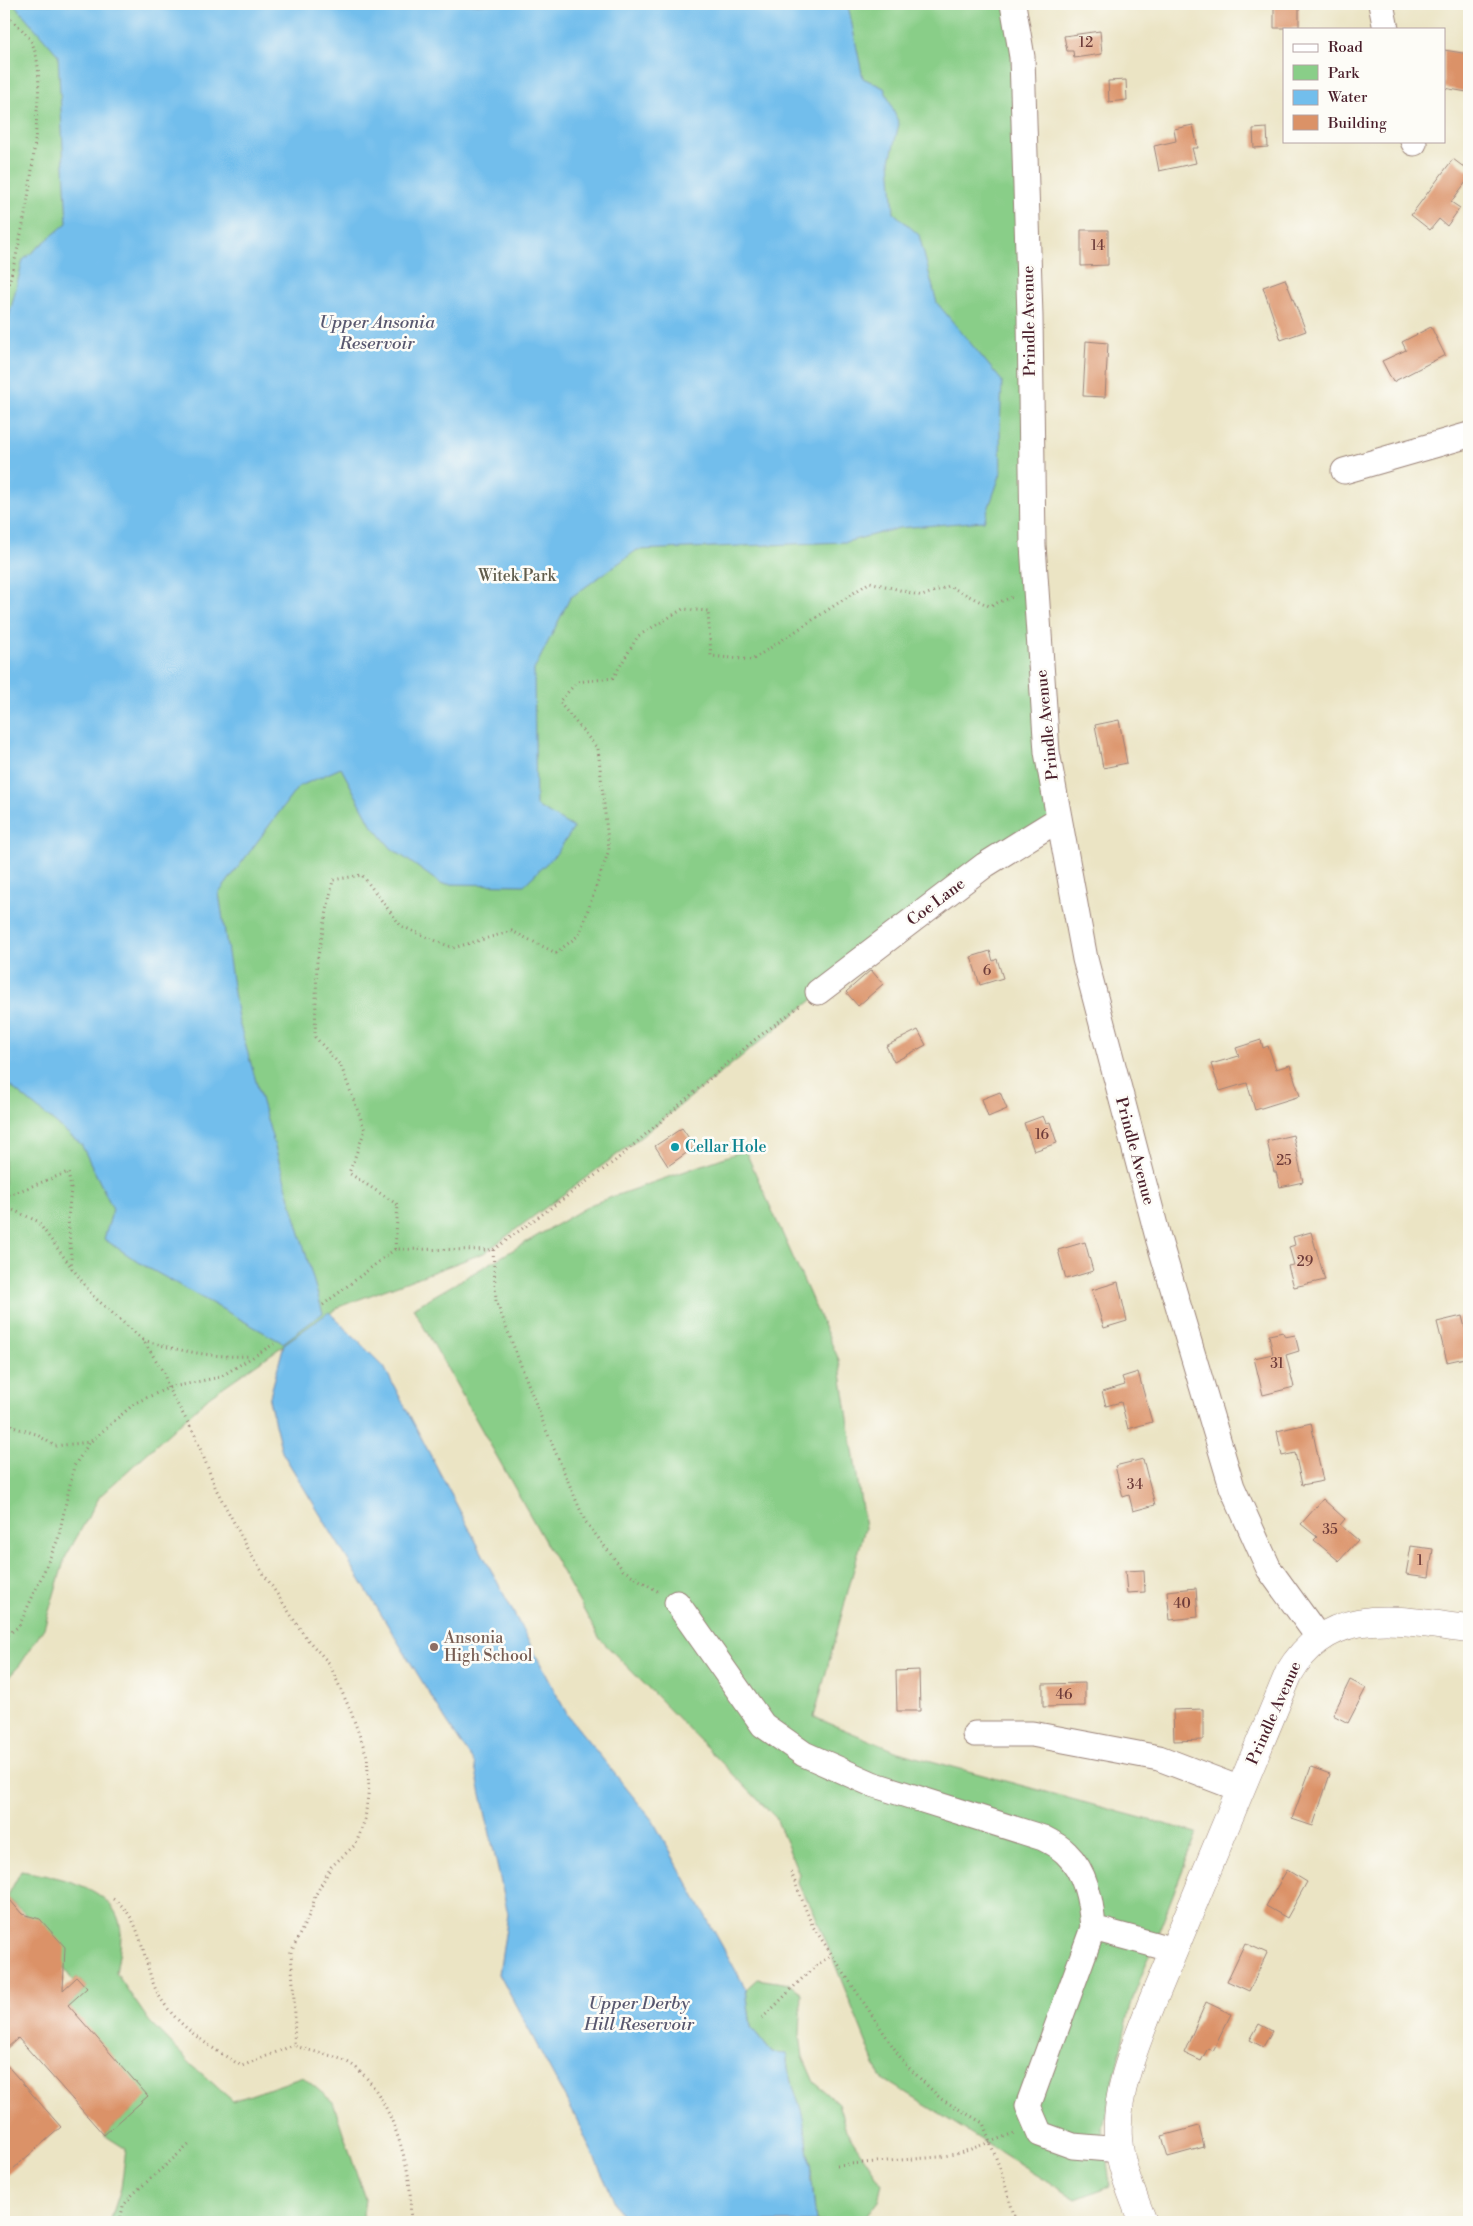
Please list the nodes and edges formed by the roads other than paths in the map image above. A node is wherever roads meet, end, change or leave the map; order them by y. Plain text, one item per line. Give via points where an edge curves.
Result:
1 (1013, 4) edge
2 (1381, 4) edge
3 (1386, 28) edge
4 (1469, 435) edge
5 (1344, 472) dead end
6 (1059, 819) junction
7 (818, 992) road end
8 (677, 1603) road end
9 (1469, 1629) edge
10 (1319, 1638) junction
11 (975, 1734) dead end
12 (1240, 1789) junction
13 (1093, 1928) junction
14 (1174, 1950) junction
15 (1120, 2150) junction
16 (1143, 2222) edge

1 - 6 street, Prindle Avenue via 1022,57 1033,544 1047,752
2 - 3 street
4 - 5 street
6 - 7 street, Coe Lane via 985,865
6 - 10 street, Prindle Avenue via 1085,959 1159,1241 1232,1487 1269,1569
8 - 13 street via 763,1725 804,1754 872,1784 1043,1838 1066,1852 1083,1875
9 - 10 main road via 1365,1620 1340,1626
10 - 12 main road, Prindle Avenue via 1299,1656 1289,1674
11 - 12 street via 1032,1734 1159,1758
12 - 14 main road, Prindle Avenue
13 - 14 street
13 - 15 street via 1028,2106 1040,2134 1073,2146
14 - 15 main road, Prindle Avenue via 1132,2057 1118,2121
15 - 16 main road, Prindle Avenue

